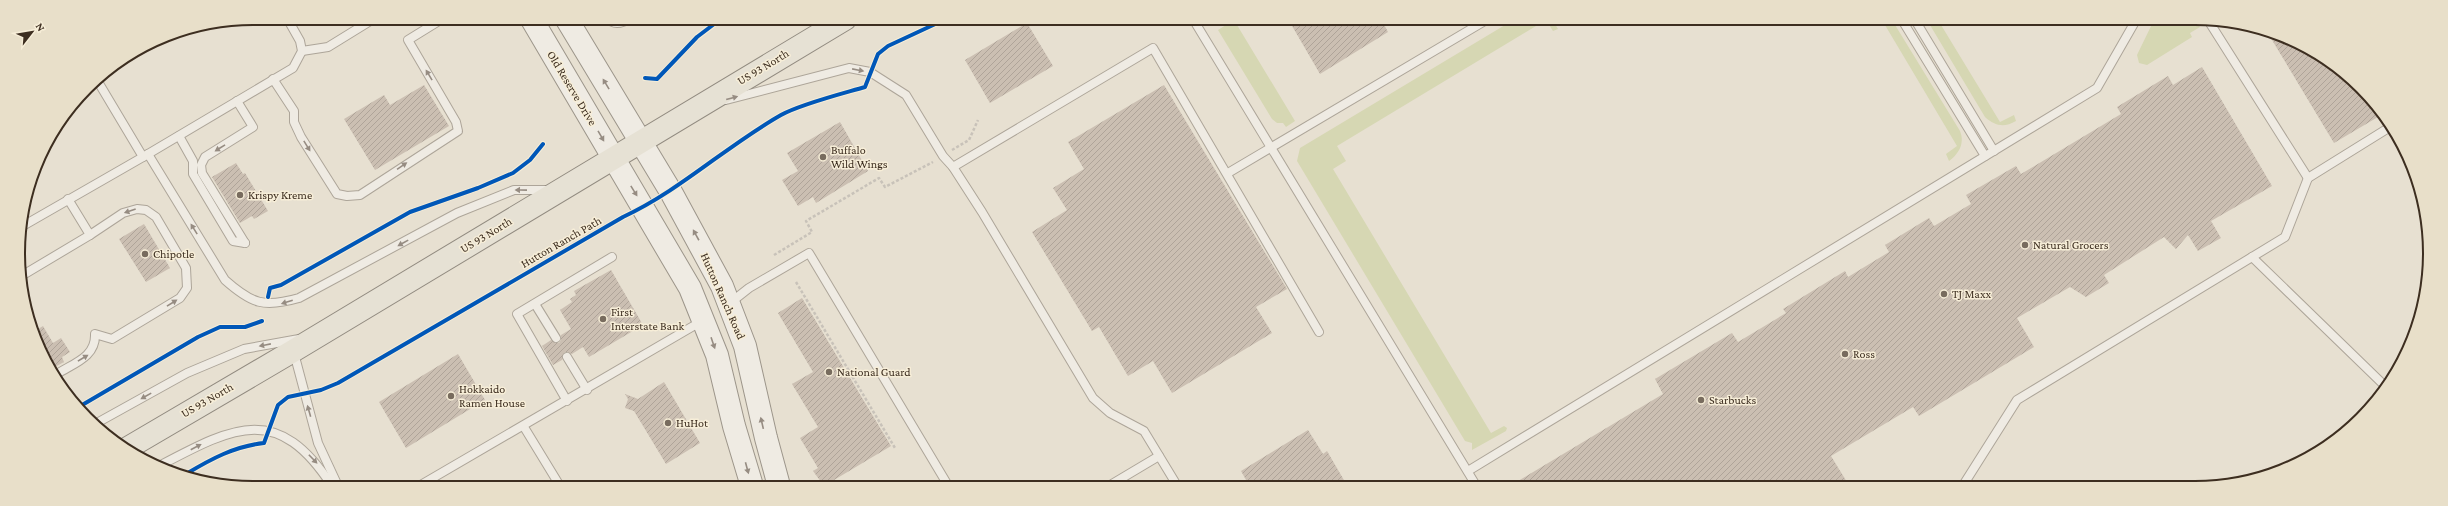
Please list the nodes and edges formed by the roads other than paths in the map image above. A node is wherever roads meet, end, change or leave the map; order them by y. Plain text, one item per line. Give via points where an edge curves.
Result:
1 (291, 25) edge
2 (364, 25) edge
3 (432, 25) edge
4 (535, 25) edge
5 (570, 25) edge
6 (835, 25) edge
7 (1197, 25) edge
8 (1478, 25) edge
9 (1905, 25) edge
10 (1918, 25) edge
11 (2133, 25) edge
12 (2211, 25) edge
13 (302, 51) junction
14 (273, 79) junction
15 (100, 85) edge
16 (237, 101) junction
17 (695, 108) junction
18 (2387, 129) edge
19 (179, 136) junction
20 (639, 142) junction
21 (1270, 148) junction
22 (1994, 151) junction
23 (146, 156) junction
24 (1985, 156) junction
25 (613, 158) junction
26 (953, 167) junction
27 (1228, 173) junction
28 (2308, 178) junction
29 (560, 190) junction
30 (68, 199) junction
31 (27, 223) edge
32 (90, 235) junction
33 (612, 257) dead end
34 (2252, 257) junction
35 (26, 273) edge
36 (535, 304) junction
37 (730, 304) junction
38 (705, 320) junction
39 (1319, 332) dead end
40 (317, 335) junction
41 (556, 338) dead end
42 (293, 351) junction
43 (567, 357) dead end
44 (59, 373) edge
45 (2382, 383) edge
46 (586, 390) junction
47 (567, 401) junction
48 (100, 421) edge
49 (524, 427) junction
50 (130, 445) edge
51 (1159, 456) junction
52 (164, 463) edge
53 (1468, 471) junction
54 (329, 481) edge
55 (336, 481) edge
56 (428, 481) edge
57 (557, 481) edge
58 (750, 481) edge
59 (779, 481) edge
60 (945, 481) edge
61 (1117, 481) edge
62 (1174, 481) edge
63 (1474, 481) edge
64 (1966, 481) edge

1 - 13 lane via 300,41
2 - 13 lane via 328,47
14 -> 3 lane via 294,110 294,122 301,137 337,194 360,195 458,131 456,122 408,40
4 -> 25 main road, Old Reserve Drive
20 -> 5 main road
6 - 17 main road, US 93 North
7 - 21 lane
8 - 21 lane
9 - 24 lane
10 - 22 lane
11 - 22 lane via 2097,88
12 - 28 lane
13 - 14 lane via 292,68
14 - 16 lane
15 - 23 lane
16 - 19 lane
16 -> 19 lane via 253,127 205,157 201,165 202,173 245,243 233,241 193,174 192,161
17 - 20 main road, US 93 North
17 -> 26 lane via 849,68 870,72 906,95 943,156
18 - 28 lane
19 - 23 lane
20 - 25 main road, US 93 North
37 -> 20 main road, Hutton Ranch Road via 697,238
21 - 27 lane
21 - 53 lane
22 - 24 lane
29 -> 23 lane via 514,190 457,213 299,298 278,304 257,303 241,294 225,280
23 - 30 lane
24 - 53 lane
25 - 29 main road, US 93 North
25 -> 38 main road via 672,256
26 - 27 lane via 1153,48
26 - 51 lane via 1093,398 1110,413 1144,431
27 - 39 lane
28 - 34 lane via 2285,237
29 - 40 main road, US 93 North
30 - 31 lane
30 - 32 lane
32 - 35 lane
44 -> 32 lane via 91,353 95,334 112,339 180,298 187,288 186,268 156,217 146,210 137,209 124,213
33 - 36 lane
34 - 45 lane
34 - 64 lane via 2017,400
36 - 41 lane
36 - 47 lane via 517,314
59 -> 37 main road, Hutton Ranch Road via 764,432 745,346
37 - 60 lane via 749,288 809,253
38 - 46 lane
38 -> 58 main road via 728,392 734,426
40 - 42 main road, US 93 North
40 -> 48 lane via 244,350 187,373
42 - 50 main road, US 93 North
55 -> 42 lane via 318,442
43 - 46 lane
46 - 47 lane
47 - 49 lane
49 - 56 lane
49 - 57 lane
51 - 61 lane
51 - 62 lane
52 -> 54 lane via 204,442 245,430 270,430 300,446
53 - 63 lane

